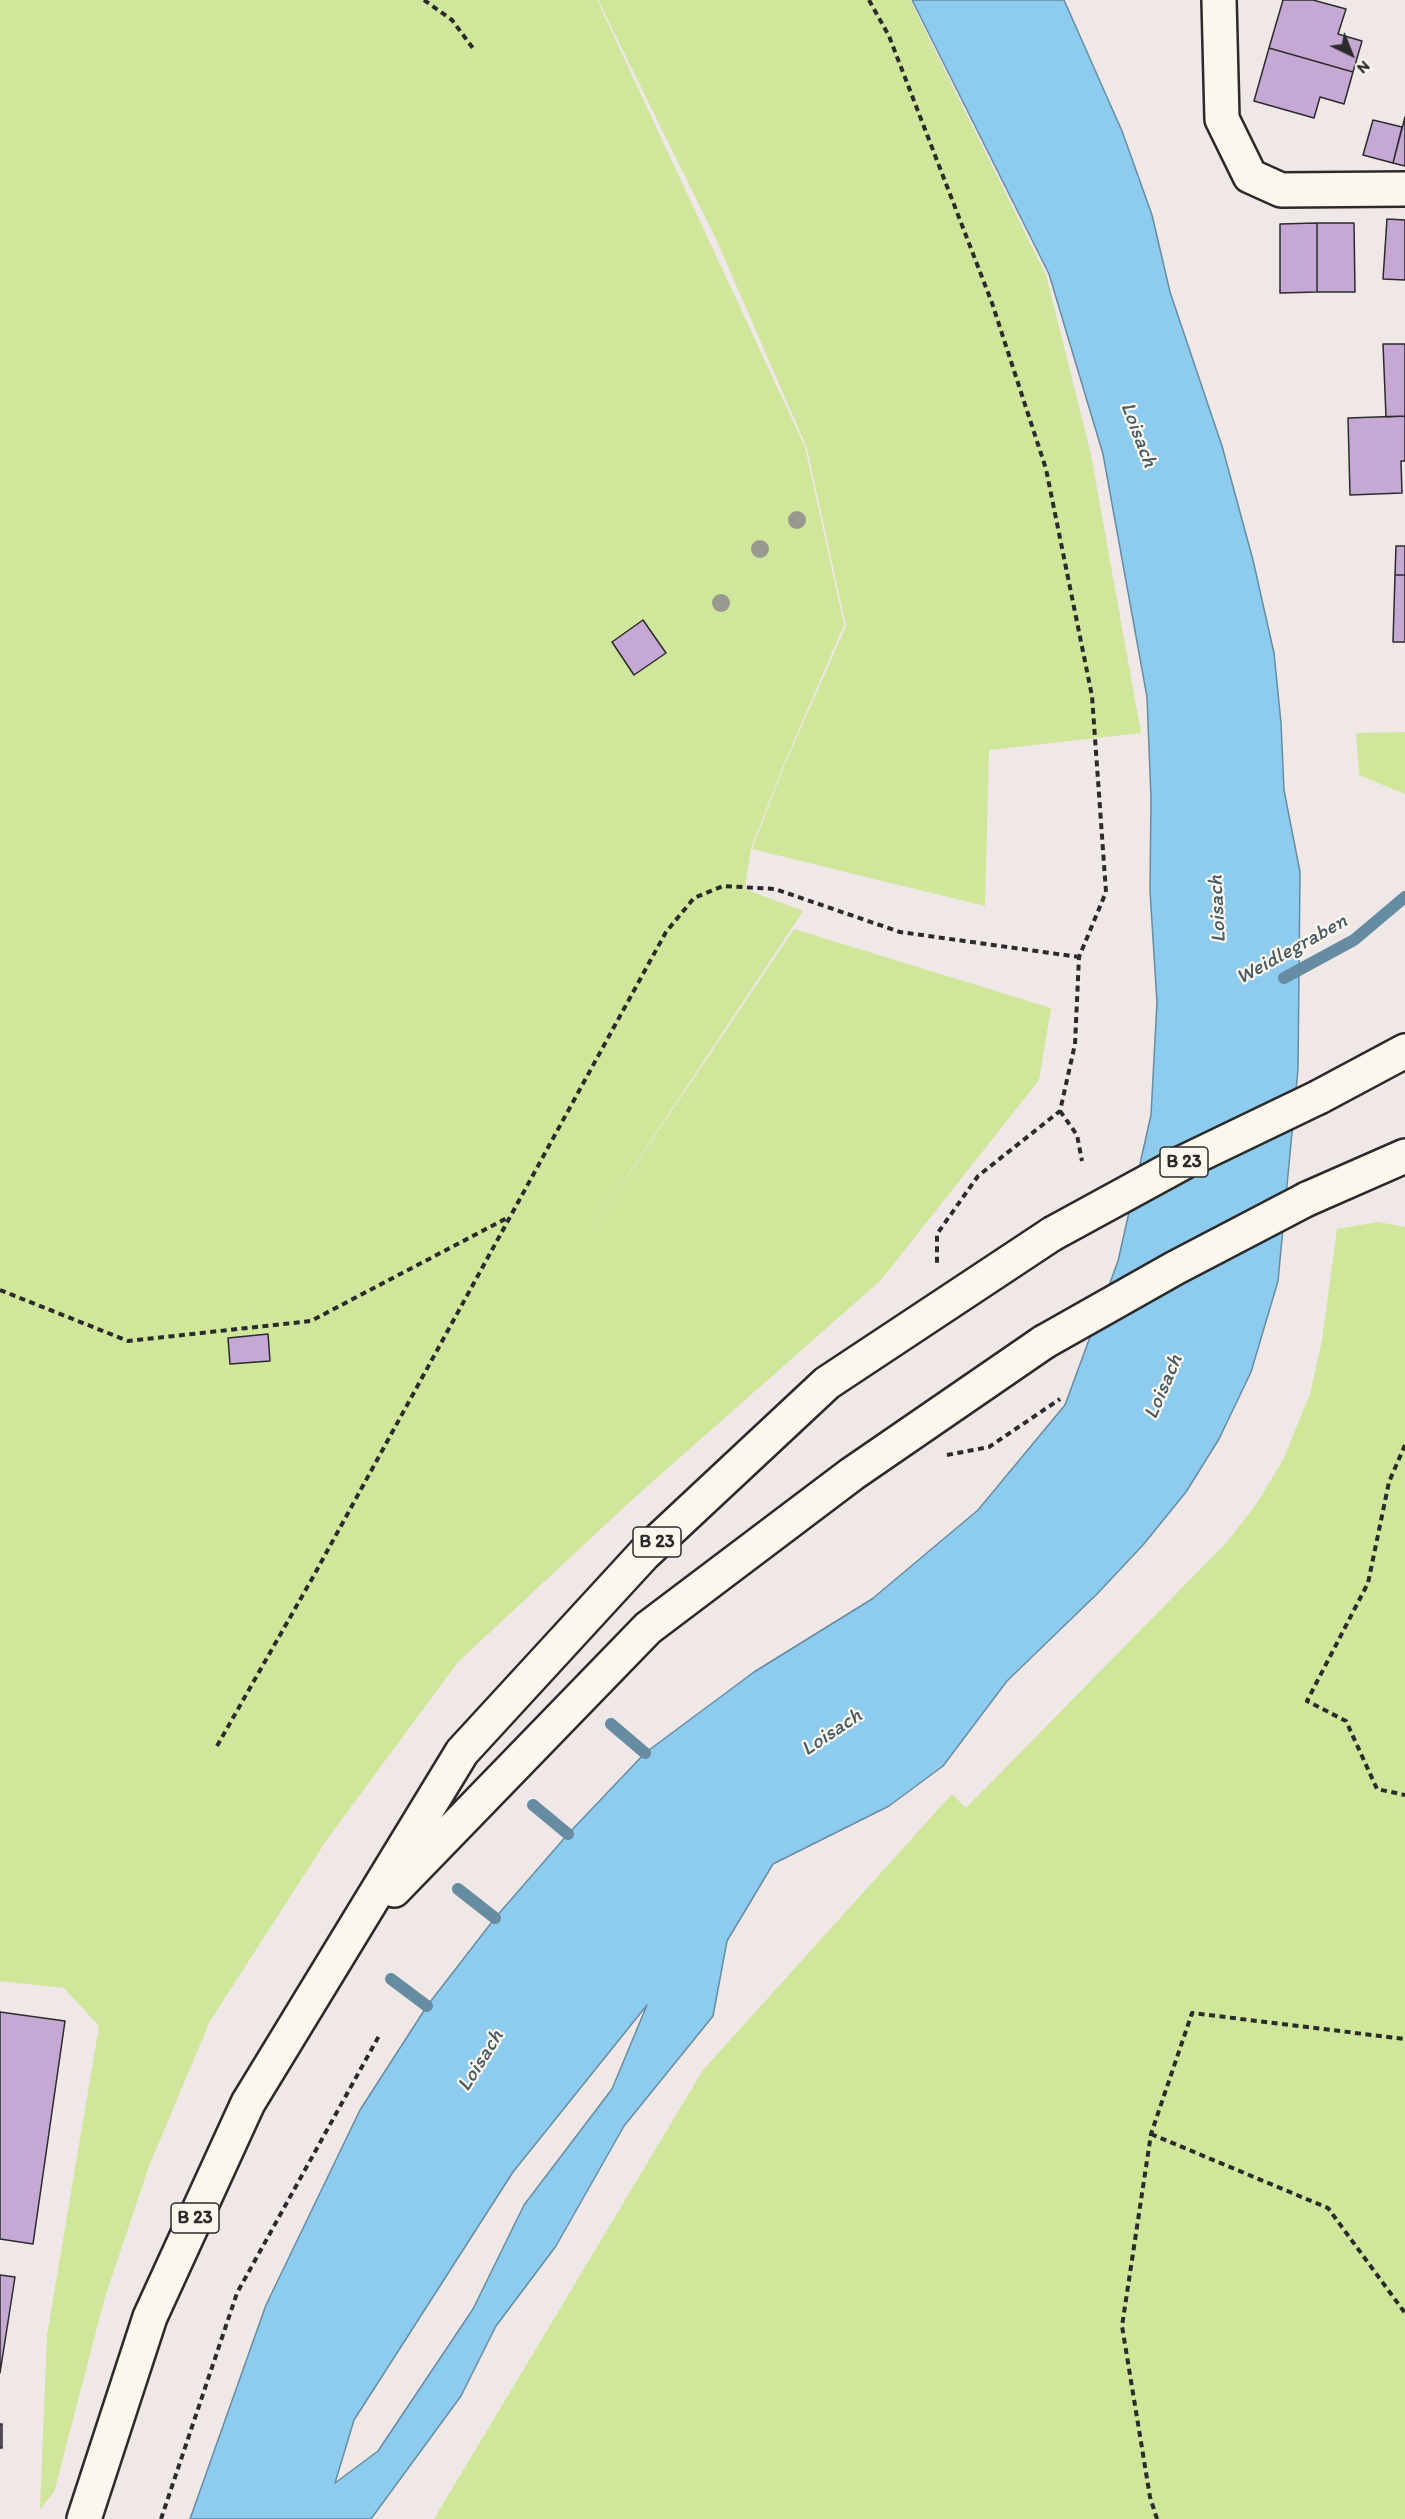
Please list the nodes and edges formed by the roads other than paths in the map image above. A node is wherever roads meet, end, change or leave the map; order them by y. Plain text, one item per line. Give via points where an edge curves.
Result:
1 (1219, 0) edge
2 (1405, 189) edge
3 (1405, 1051) edge
4 (1405, 1069) edge
5 (1319, 1097) junction
6 (1405, 1156) edge
7 (1405, 1181) edge
8 (1344, 1183) junction
9 (350, 1937) junction
10 (84, 2519) edge

1 - 2 main road via 1222,119 1250,176 1281,190
3 - 5 main road, B 23
4 - 5 main road, B 23
5 - 9 main road, B 23, bridge via 1184,1162 1052,1234 827,1383 644,1554 462,1752
6 - 8 main road, B 23
7 - 8 main road
8 - 9 main road, B 23, bridge via 1175,1268 1044,1342 852,1474 648,1628
9 - 10 main road, B 23 via 248,2103 155,2306

